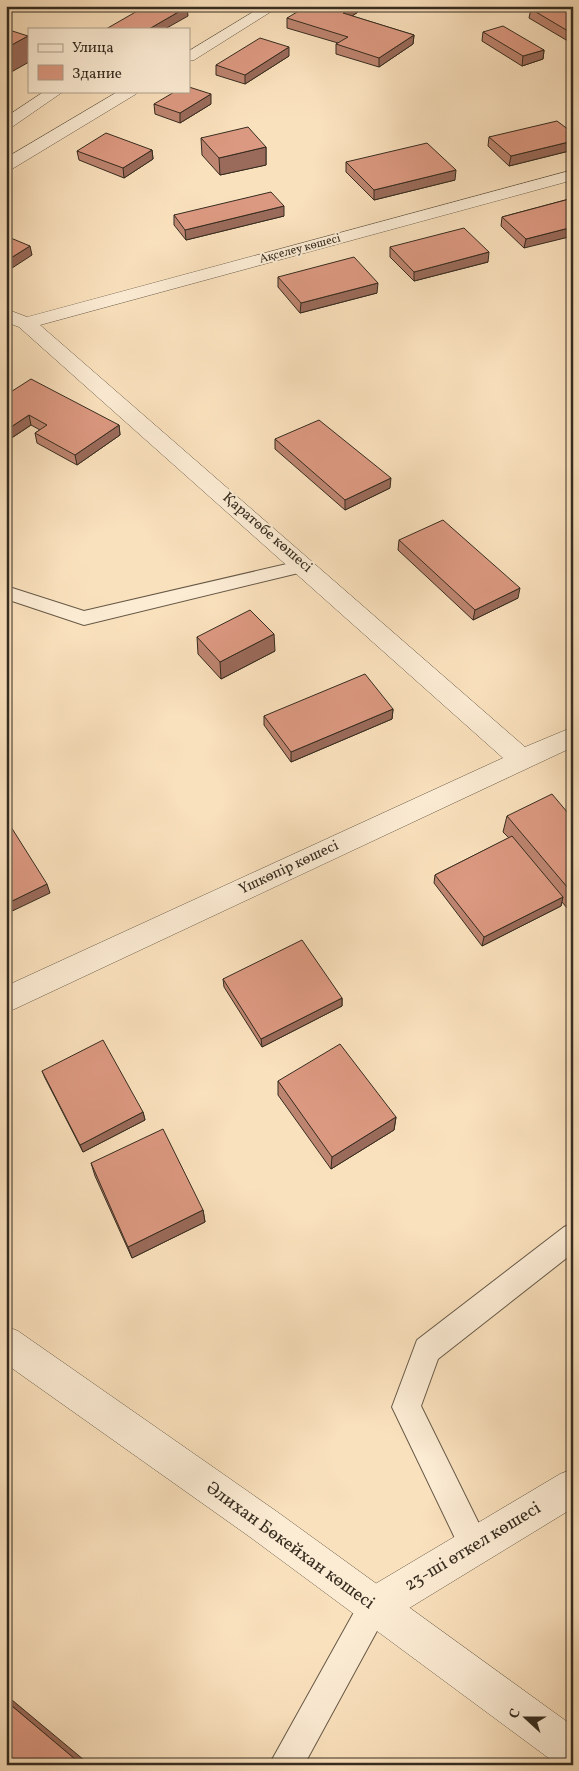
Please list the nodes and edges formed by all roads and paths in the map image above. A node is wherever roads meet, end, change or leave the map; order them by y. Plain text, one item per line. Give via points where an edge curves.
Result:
1 (273, 6) edge
2 (190, 55) edge
3 (54, 92) edge
4 (129, 92) edge
5 (6, 124) edge
6 (7, 164) edge
7 (573, 175) edge
8 (16, 319) edge
9 (304, 566) junction
10 (6, 592) edge
11 (573, 736) edge
12 (522, 760) junction
13 (6, 1000) edge
14 (573, 1236) edge
15 (6, 1343) edge
16 (567, 1498) edge
17 (475, 1546) junction
18 (374, 1607) junction
19 (564, 1753) edge
20 (286, 1765) edge

1 - 2 street
3 - 5 street
4 - 6 street
7 - 8 street, Ақселеу көшесі
8 - 9 street, Қаратөбе көшесі
9 - 10 lane via 84,618
9 - 12 street, Қаратөбе көшесі
11 - 12 street, Үшкөпір көшесі
12 - 13 street, Үшкөпір көшесі
14 - 17 lane via 428,1350 406,1406
15 - 18 street, Әлихан Бөкейхан көшесі via 263,1524
16 - 17 street, 23-ші өткел көшесі
17 - 18 street, 23-ші өткел көшесі
18 - 19 street, Әлихан Бөкейхан көшесі
18 - 20 lane

